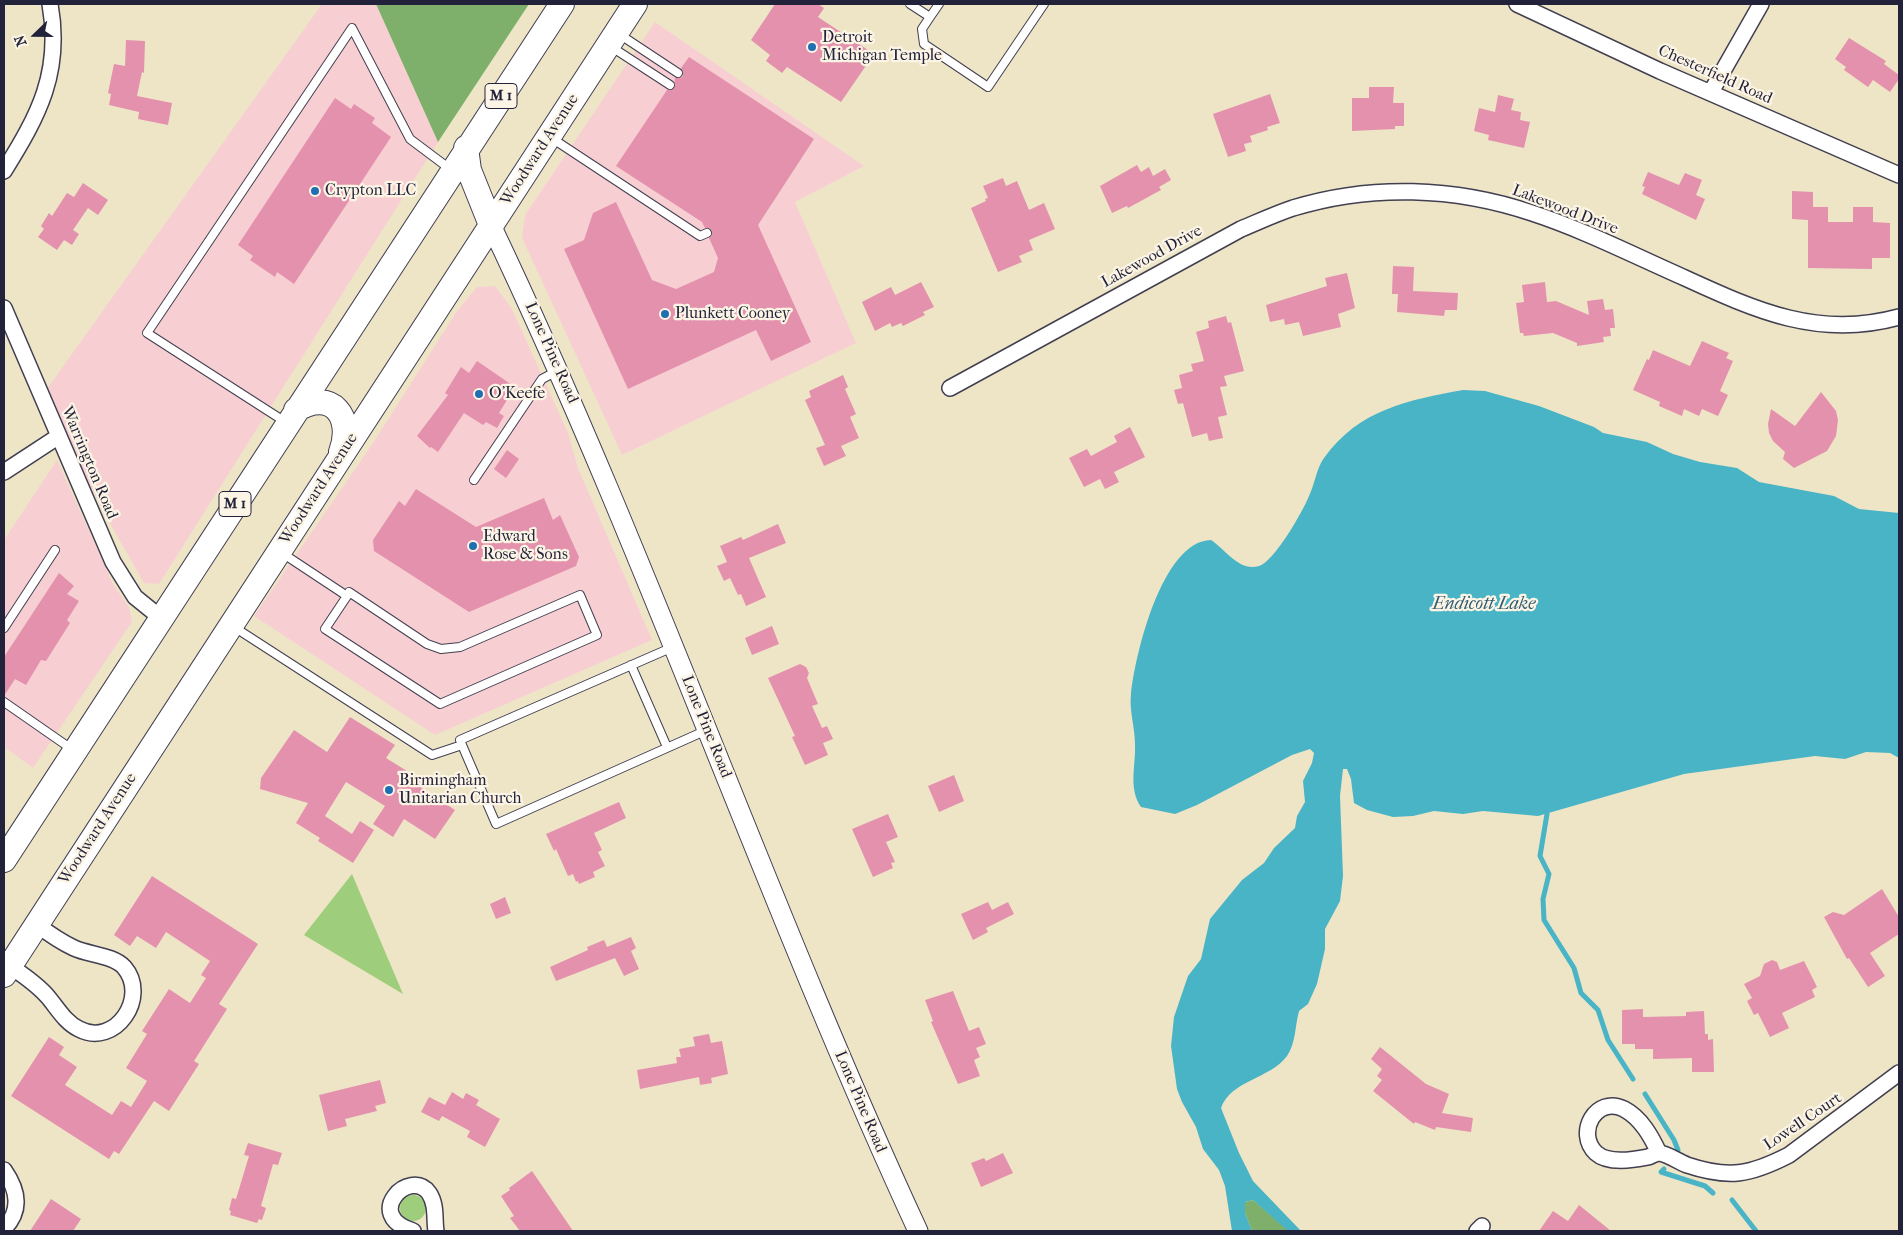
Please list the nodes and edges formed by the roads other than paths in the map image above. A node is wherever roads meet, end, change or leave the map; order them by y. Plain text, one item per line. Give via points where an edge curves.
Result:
1 (50, 4) edge
2 (562, 4) edge
3 (635, 4) edge
4 (910, 4) edge
5 (939, 4) edge
6 (1044, 4) edge
7 (1518, 4) edge
8 (1761, 4) edge
9 (930, 17) junction
10 (612, 38) junction
11 (678, 73) dead end
12 (670, 85) dead end
13 (1711, 92) junction
14 (548, 136) junction
15 (466, 148) junction
16 (4, 171) edge
17 (452, 171) junction
18 (1899, 175) edge
19 (491, 225) junction
20 (707, 233) dead end
21 (4, 308) edge
22 (1899, 317) edge
23 (559, 370) junction
24 (950, 388) dead end
25 (292, 416) junction
26 (59, 436) junction
27 (338, 459) junction
28 (4, 472) edge
29 (474, 480) dead end
30 (55, 550) dead end
31 (278, 551) junction
32 (347, 596) junction
33 (161, 618) junction
34 (230, 624) junction
35 (4, 628) edge
36 (673, 647) junction
37 (631, 665) junction
38 (4, 702) edge
39 (707, 730) junction
40 (462, 745) junction
41 (667, 747) junction
42 (75, 751) junction
43 (4, 860) edge
44 (36, 924) junction
45 (7, 970) edge
46 (1899, 1073) edge
47 (1658, 1153) junction
48 (4, 1170) edge
49 (4, 1229) edge
50 (414, 1231) edge
51 (436, 1231) edge
52 (918, 1231) edge

1 - 16 street via 54,35 48,83 28,134
2 - 15 main road, M 1
3 - 10 main road, Woodward Avenue
4 - 9 lane
5 - 9 lane
6 - 9 lane via 988,87 924,44 922,29
7 - 13 street, Chesterfield Road
8 - 13 street
10 - 11 lane
10 - 12 lane
10 - 14 main road, Woodward Avenue
13 - 18 street, Chesterfield Road
14 - 19 main road, Woodward Avenue
14 - 20 lane via 700,236
15 - 17 main road, M 1
15 - 19 main road via 469,170
17 - 25 main road, M 1
17 - 25 lane via 410,139 352,28 147,333
19 - 23 street, Lone Pine Road
19 - 27 main road, Woodward Avenue
21 - 26 street, Warrington Road
22 - 24 street, Lakewood Drive via 1857,326 1777,317 1533,213 1482,199 1448,194 1382,192 1316,202 1241,229
23 - 29 lane via 542,379
23 - 36 street, Lone Pine Road
25 - 27 main road via 317,401 336,407 343,430 343,446
25 - 33 main road, M 1
26 - 28 street
26 - 33 street, Warrington Road via 123,582 135,597
27 - 31 main road, Woodward Avenue
30 - 35 lane
31 - 32 lane
31 - 34 main road, Woodward Avenue
32 - 32 lane via 350,592 427,644 441,648 460,647 580,595 597,635 440,704 326,628
33 - 42 main road, M 1
34 - 40 lane via 432,755
34 - 44 main road, Woodward Avenue
36 - 37 lane
36 - 39 street, Lone Pine Road
37 - 40 lane via 460,740
37 - 41 lane
38 - 42 lane
39 - 41 lane
39 - 52 street, Lone Pine Road via 849,1077
40 - 41 lane via 496,824
42 - 43 main road, M 1
44 - 45 main road, Woodward Avenue
44 - 45 street via 75,949 123,966 134,992 124,1019 103,1033 80,1030 68,1023 34,983
46 - 47 street, Lowell Court via 1804,1146 1751,1172 1737,1175 1713,1173
47 - 47 street via 1620,1160 1598,1154 1589,1142 1591,1118 1601,1107 1608,1105 1625,1110 1641,1123
48 - 49 street via 13,1182 17,1200 13,1216
50 - 51 street via 397,1224 390,1210 400,1191 415,1185 423,1188 434,1203

